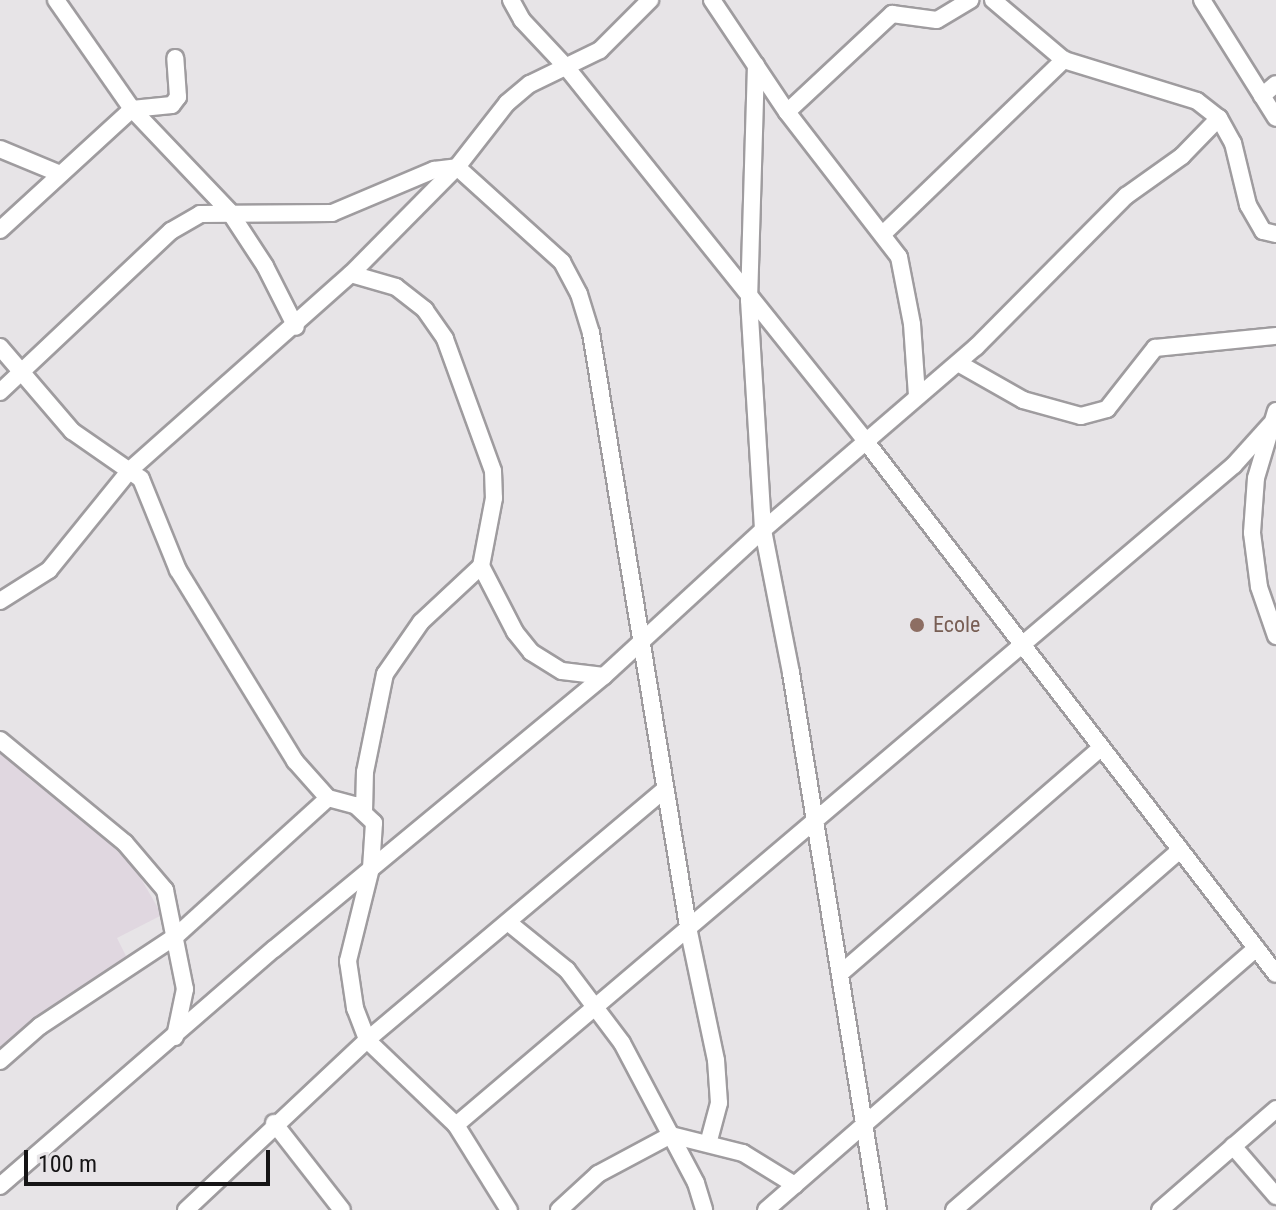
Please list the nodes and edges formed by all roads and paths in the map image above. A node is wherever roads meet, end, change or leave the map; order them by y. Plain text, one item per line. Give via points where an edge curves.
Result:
1 (56, 0) edge
2 (511, 0) edge
3 (650, 0) edge
4 (712, 0) edge
5 (970, 0) edge
6 (993, 0) edge
7 (1202, 0) edge
8 (175, 58) dead end
9 (1064, 60) junction
10 (756, 65) junction
11 (567, 68) junction
12 (1276, 84) edge
13 (1262, 96) junction
14 (132, 109) junction
15 (787, 112) junction
16 (1219, 118) junction
17 (1276, 118) edge
18 (0, 149) edge
19 (457, 167) junction
20 (58, 173) junction
21 (229, 211) junction
22 (0, 230) edge
23 (884, 233) junction
24 (1276, 234) edge
25 (351, 274) junction
26 (749, 300) junction
27 (296, 327) junction
28 (1276, 336) edge
29 (0, 347) edge
30 (958, 363) junction
31 (20, 375) junction
32 (0, 392) edge
33 (917, 396) junction
34 (1273, 418) edge
35 (867, 443) junction
36 (130, 470) junction
37 (763, 530) junction
38 (481, 566) junction
39 (0, 601) edge
40 (1276, 636) edge
41 (641, 640) junction
42 (1022, 647) junction
43 (604, 676) junction
44 (0, 740) edge
45 (1101, 748) junction
46 (665, 789) junction
47 (328, 798) junction
48 (364, 812) junction
49 (816, 822) junction
50 (1180, 850) junction
51 (371, 868) junction
52 (509, 923) junction
53 (689, 932) junction
54 (176, 936) junction
55 (1256, 948) junction
56 (841, 973) junction
57 (1276, 974) edge
58 (597, 1009) junction
59 (367, 1040) junction
60 (173, 1041) junction
61 (0, 1061) edge
62 (1276, 1109) edge
63 (274, 1123) junction
64 (862, 1124) junction
65 (456, 1125) junction
66 (671, 1135) junction
67 (709, 1141) junction
68 (1233, 1146) junction
69 (795, 1185) junction
70 (0, 1186) edge
71 (1276, 1196) edge
72 (186, 1210) edge
73 (342, 1210) edge
74 (509, 1210) edge
75 (559, 1210) edge
76 (704, 1210) edge
77 (766, 1210) edge
78 (878, 1210) edge
79 (954, 1210) edge
80 (1160, 1210) edge

1 - 14 street
2 - 11 street via 522,20
3 - 11 street via 600,50
4 - 10 street
5 - 15 street via 937,20 892,14
6 - 9 street
7 - 13 street
8 - 14 street via 178,97 172,105
9 - 16 street via 1197,101
9 - 23 street
10 - 15 street
10 - 26 street
11 - 19 street via 530,84 507,103
11 - 26 street
12 - 13 street
13 - 17 street
14 - 20 street
14 - 21 street
15 - 23 street
16 - 24 street via 1233,143 1248,205 1263,231
16 - 30 street via 1182,156 1116,206
18 - 20 street
19 - 21 street via 434,170 332,213
19 - 25 street
19 - 41 street via 562,262 579,294 600,386
20 - 22 street
21 - 27 street
21 - 31 street via 200,214 171,231
23 - 33 street via 899,257 912,324
25 - 27 street
25 - 38 street via 396,287 425,310 445,339 493,471 494,498
26 - 35 street
26 - 37 street
27 - 36 street
28 - 30 street via 1155,348 1107,409 1081,416 1023,400
29 - 31 street
30 - 33 street
31 - 32 street
31 - 36 street via 72,431
33 - 35 street
34 - 40 street via 1256,478 1252,533 1259,587
34 - 42 street via 1234,465
35 - 37 street
35 - 42 street
36 - 39 street via 49,570
36 - 47 street via 141,479 165,545 204,615 295,761
37 - 41 street
37 - 49 street
38 - 43 street via 496,601 531,652 562,671
38 - 48 street via 421,622 385,674 365,772
41 - 43 street
41 - 46 street
42 - 45 street
42 - 49 street
43 - 51 street
44 - 54 street via 143,862 165,890
45 - 50 street
45 - 56 street
46 - 52 street
46 - 53 street
47 - 48 street
47 - 54 street
48 - 51 street via 374,823
49 - 53 street
49 - 56 street
50 - 55 street
50 - 64 street
51 - 59 street via 348,961 355,1008
51 - 60 street
52 - 58 street via 567,970
52 - 59 street
53 - 58 street
53 - 67 street via 716,1060 719,1103
54 - 60 street via 185,989
54 - 61 street via 40,1026
55 - 57 street
55 - 79 street
56 - 64 street
58 - 65 street
58 - 66 street via 640,1072
59 - 63 street
59 - 65 street
60 - 70 street
62 - 68 street
63 - 72 street
63 - 73 street
64 - 69 street
64 - 78 street
65 - 74 street
66 - 67 street
66 - 75 street via 598,1174
66 - 76 street
67 - 69 street via 743,1153
68 - 71 street
68 - 80 street
69 - 77 street

